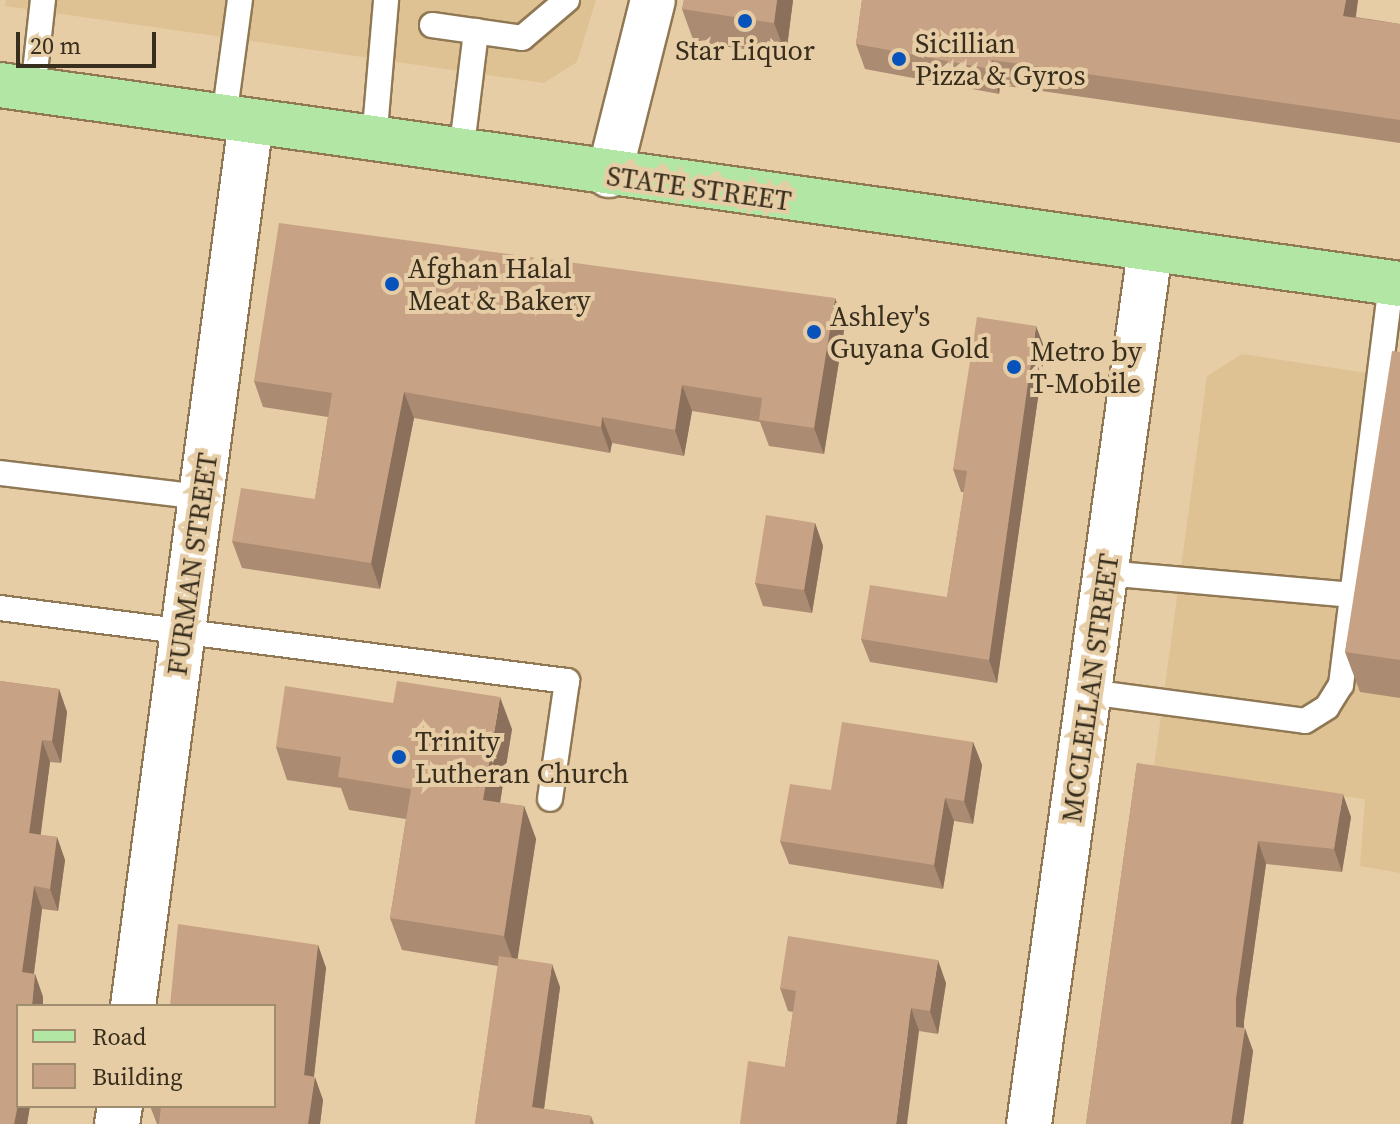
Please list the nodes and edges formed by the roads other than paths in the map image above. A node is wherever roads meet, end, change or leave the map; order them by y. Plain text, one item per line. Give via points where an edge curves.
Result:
1 (43, 0) edge
2 (240, 0) edge
3 (386, 0) edge
4 (567, 0) edge
5 (653, 0) edge
6 (432, 25) dead end
7 (476, 31) junction
8 (16, 87) edge
9 (238, 120) junction
10 (374, 141) junction
11 (461, 154) junction
12 (609, 175) junction
13 (1150, 251) junction
14 (1396, 283) edge
15 (0, 473) edge
16 (201, 497) junction
17 (1106, 573) junction
18 (1352, 595) junction
19 (0, 608) edge
20 (184, 627) junction
21 (1089, 692) junction
22 (550, 799) dead end
23 (133, 1004) edge
24 (1029, 1124) edge

1 - 8 lane
2 - 9 lane
3 - 10 lane
4 - 7 lane via 522,38
5 - 12 street
6 - 7 lane
7 - 11 lane
8 - 9 main road, STATE STREET
9 - 10 main road, STATE STREET
9 - 16 street, FURMAN STREET
10 - 11 main road, STATE STREET
11 - 12 main road, STATE STREET
12 - 13 main road, STATE STREET
13 - 14 main road, STATE STREET
13 - 17 street, MCCLELLAN STREET
14 - 18 lane
15 - 16 lane
16 - 20 street, FURMAN STREET
17 - 18 lane
17 - 21 street, MCCLELLAN STREET
18 - 21 lane via 1341,685 1327,707 1305,721
19 - 20 lane
20 - 22 lane via 567,681
20 - 23 street, FURMAN STREET
21 - 24 street, MCCLELLAN STREET

